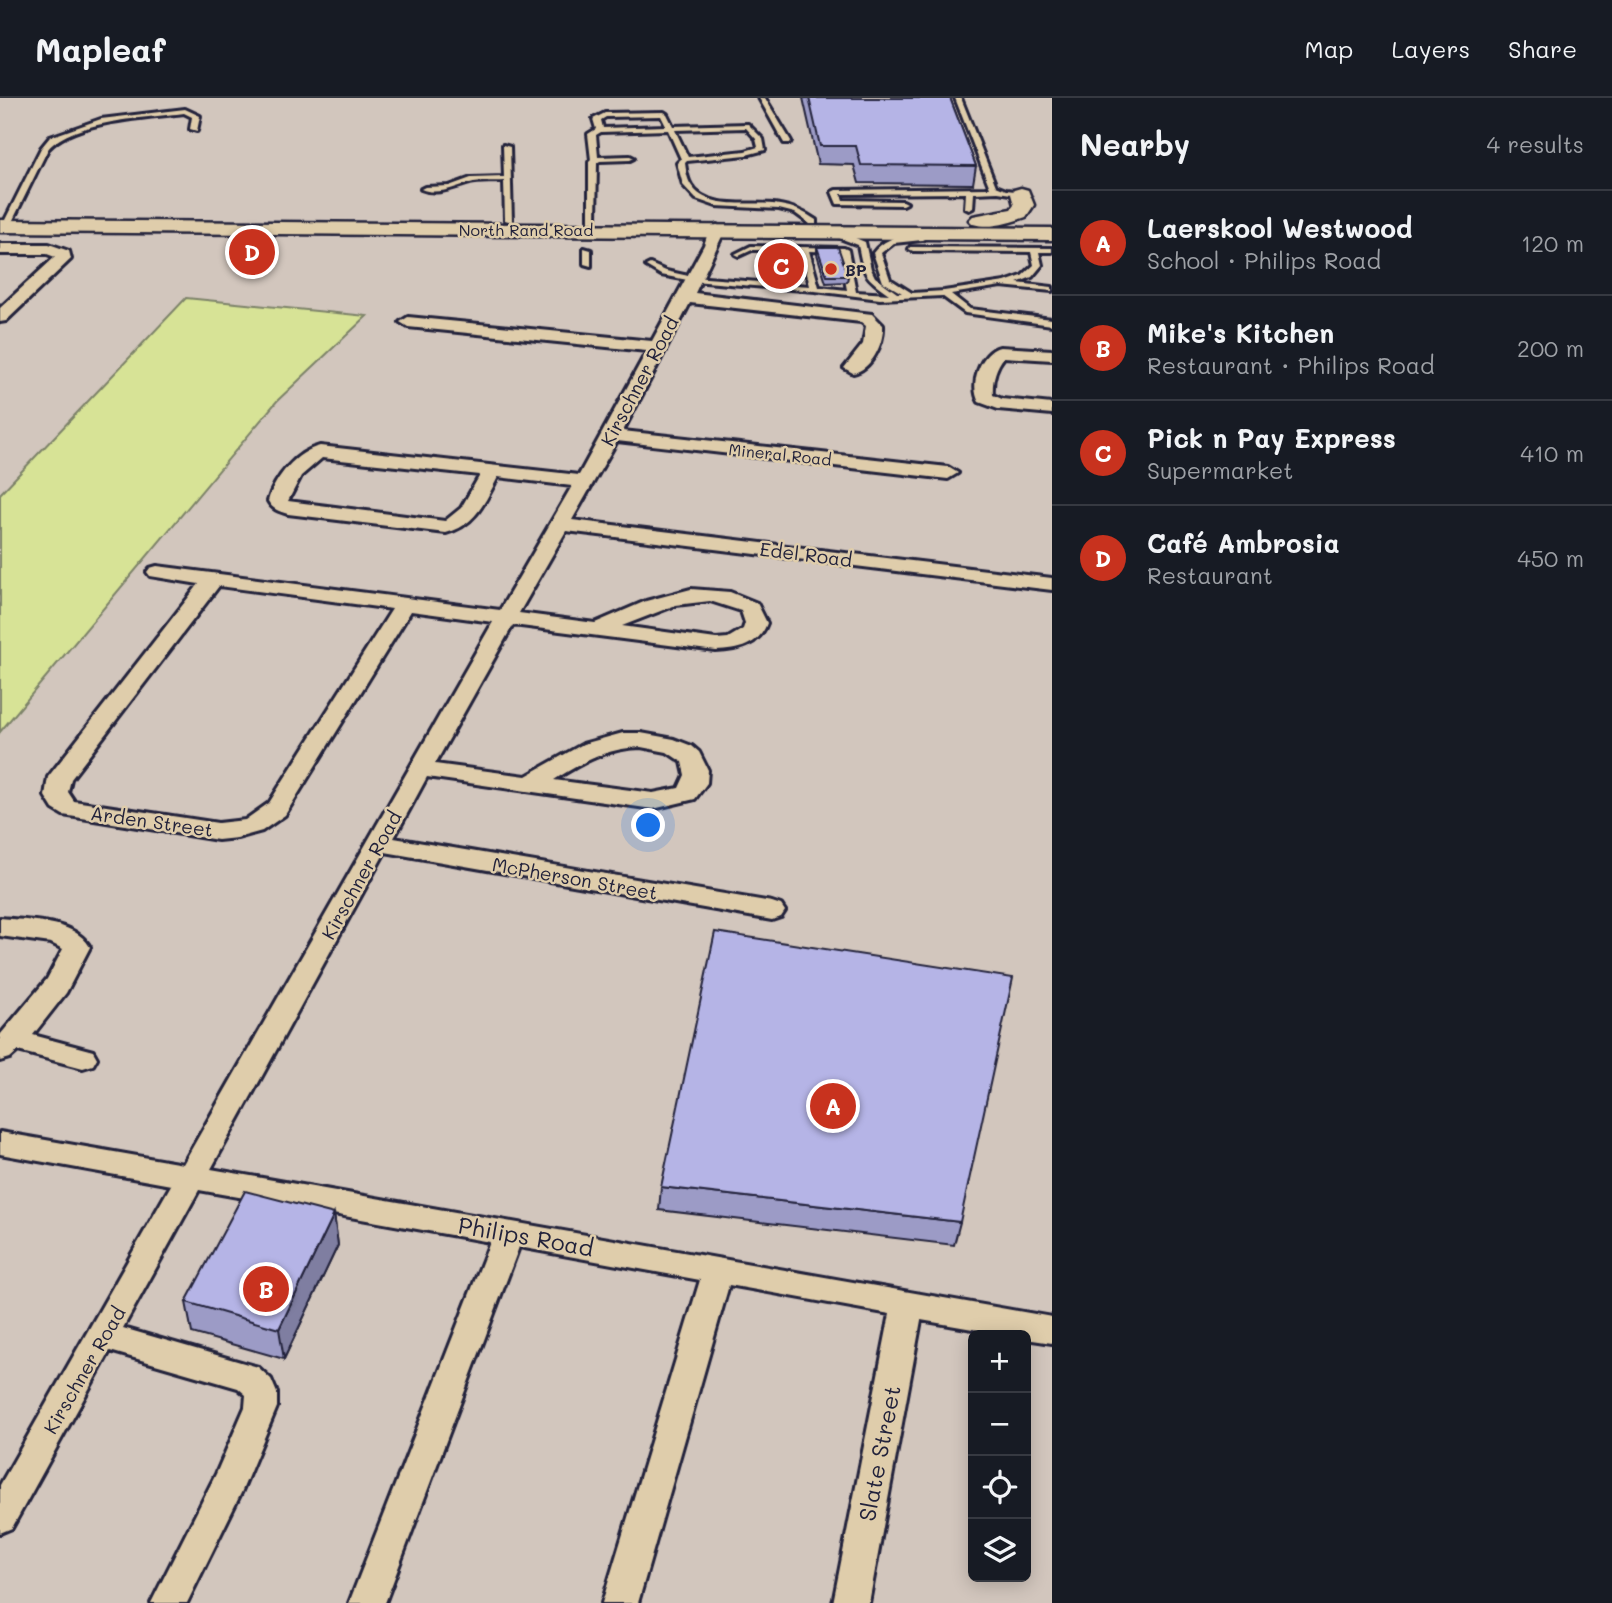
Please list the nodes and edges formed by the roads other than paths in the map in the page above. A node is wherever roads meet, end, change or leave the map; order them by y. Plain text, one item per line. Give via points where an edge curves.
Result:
1 (762, 98) edge
2 (958, 98) edge
3 (670, 128) junction
4 (194, 129) dead end
5 (600, 130) junction
6 (787, 141) dead end
7 (506, 147) dead end
8 (630, 158) dead end
9 (685, 159) junction
10 (595, 160) junction
11 (507, 179) junction
12 (425, 190) dead end
13 (970, 190) junction
14 (997, 190) junction
15 (1021, 194) joint
16 (969, 208) dead end
17 (902, 212) junction
18 (513, 220) junction
19 (592, 220) junction
20 (3, 222) edge
21 (1052, 224) edge
22 (810, 234) junction
23 (1052, 237) edge
24 (714, 239) junction
25 (0, 249) edge
26 (913, 249) dead end
27 (587, 250) dead end
28 (1034, 250) junction
29 (1052, 250) edge
30 (739, 254) dead end
31 (878, 257) junction
32 (866, 260) junction
33 (844, 263) junction
34 (588, 264) dead end
35 (820, 265) edge
36 (650, 266) dead end
37 (809, 266) junction
38 (1001, 284) junction
39 (689, 288) junction
40 (816, 289) junction
41 (1052, 289) edge
42 (944, 293) junction
43 (852, 294) junction
44 (912, 296) junction
45 (899, 297) junction
46 (0, 317) edge
47 (408, 322) dead end
48 (1052, 322) edge
49 (657, 347) junction
50 (1052, 355) edge
51 (853, 368) dead end
52 (1052, 410) edge
53 (611, 435) junction
54 (492, 471) junction
55 (948, 473) dead end
56 (583, 481) junction
57 (560, 524) junction
58 (157, 572) dead end
59 (213, 580) junction
60 (1052, 584) edge
61 (404, 606) junction
62 (506, 616) junction
63 (597, 630) junction
64 (420, 769) junction
65 (528, 785) junction
66 (378, 843) junction
67 (772, 911) dead end
68 (0, 927) edge
69 (7, 1045) edge
70 (83, 1059) dead end
71 (0, 1143) edge
72 (193, 1178) junction
73 (509, 1233) junction
74 (718, 1270) junction
75 (908, 1304) junction
76 (1052, 1330) edge
77 (103, 1336) junction
78 (0, 1517) edge
79 (169, 1603) edge
80 (367, 1603) edge
81 (620, 1603) edge
82 (851, 1603) edge

1 - 6 lane
2 - 14 lane
3 - 5 lane
3 - 5 lane via 664,114 654,113 605,115 597,119
3 - 9 lane
3 - 9 lane via 748,126 762,144 746,153
4 - 20 lane via 196,116 185,111 101,121 62,134 45,148
5 - 10 lane via 592,134
7 - 11 lane
8 - 10 lane
9 - 22 lane via 681,163 683,177 701,199 805,213
10 - 19 lane
11 - 12 lane via 471,180
11 - 18 lane
13 - 14 lane
13 - 16 lane
13 - 17 lane via 836,192 840,202
14 - 15 lane
15 - 17 main road via 1023,209 1002,218
17 - 21 main road, North Rand Road
17 - 22 main road, North Rand Road
18 - 19 main road, North Rand Road
18 - 20 main road, North Rand Road
18 - 24 main road via 693,224
19 - 22 main road, North Rand Road
20 - 24 main road, North Rand Road via 688,230
22 - 23 main road, North Rand Road
22 - 24 main road, North Rand Road via 765,231
22 - 30 lane
22 - 32 lane via 857,240 865,249
22 - 33 lane via 844,250
22 - 37 lane
23 - 31 lane via 901,239 882,245
24 - 39 street, Kirschner Road
25 - 46 street via 63,254 60,264
26 - 28 lane
27 - 34 lane
28 - 29 lane
28 - 38 lane via 1035,271
31 - 32 lane
31 - 44 lane via 886,280
32 - 33 lane
32 - 45 lane via 872,278
33 - 43 lane
35 - 37 lane
36 - 39 lane
37 - 40 lane
38 - 41 lane
38 - 42 lane
39 - 40 lane
39 - 49 street, Kirschner Road
39 - 51 street via 866,318 874,325 874,336 867,355
40 - 43 lane
42 - 44 lane
42 - 48 lane via 968,311
43 - 45 lane
44 - 45 lane
47 - 49 street
49 - 53 street, Kirschner Road
50 - 52 street via 1006,351 995,355 982,394 998,404
53 - 55 street, Mineral Road
53 - 56 street, Kirschner Road
54 - 54 street via 320,452 308,457 278,501 295,510 446,527 464,516
54 - 56 street
56 - 57 street, Kirschner Road
57 - 60 street, Edel Road
57 - 62 street, Kirschner Road
58 - 59 street
59 - 61 street
59 - 61 street, Arden Street via 60,777 56,797 61,804 208,831 257,825 277,808
61 - 62 street
62 - 63 street
62 - 64 street, Kirschner Road
63 - 63 street via 716,645 744,639 756,623 750,607 737,600 694,594 677,596
64 - 65 street
64 - 66 street, Kirschner Road
65 - 65 street via 653,801 687,794 697,769 684,751 659,742 612,740
66 - 67 street, McPherson Street
66 - 72 street, Kirschner Road
68 - 69 street via 62,936 77,947 72,965
69 - 70 street
71 - 72 street, Philips Road
72 - 73 street, Philips Road
72 - 77 street, Kirschner Road
73 - 74 street, Philips Road
73 - 80 street
74 - 75 street, Philips Road
74 - 81 street
75 - 76 street, Philips Road
75 - 82 street, Slate Street
77 - 78 street, Kirschner Road
77 - 79 street via 247,1377 263,1394 229,1482

